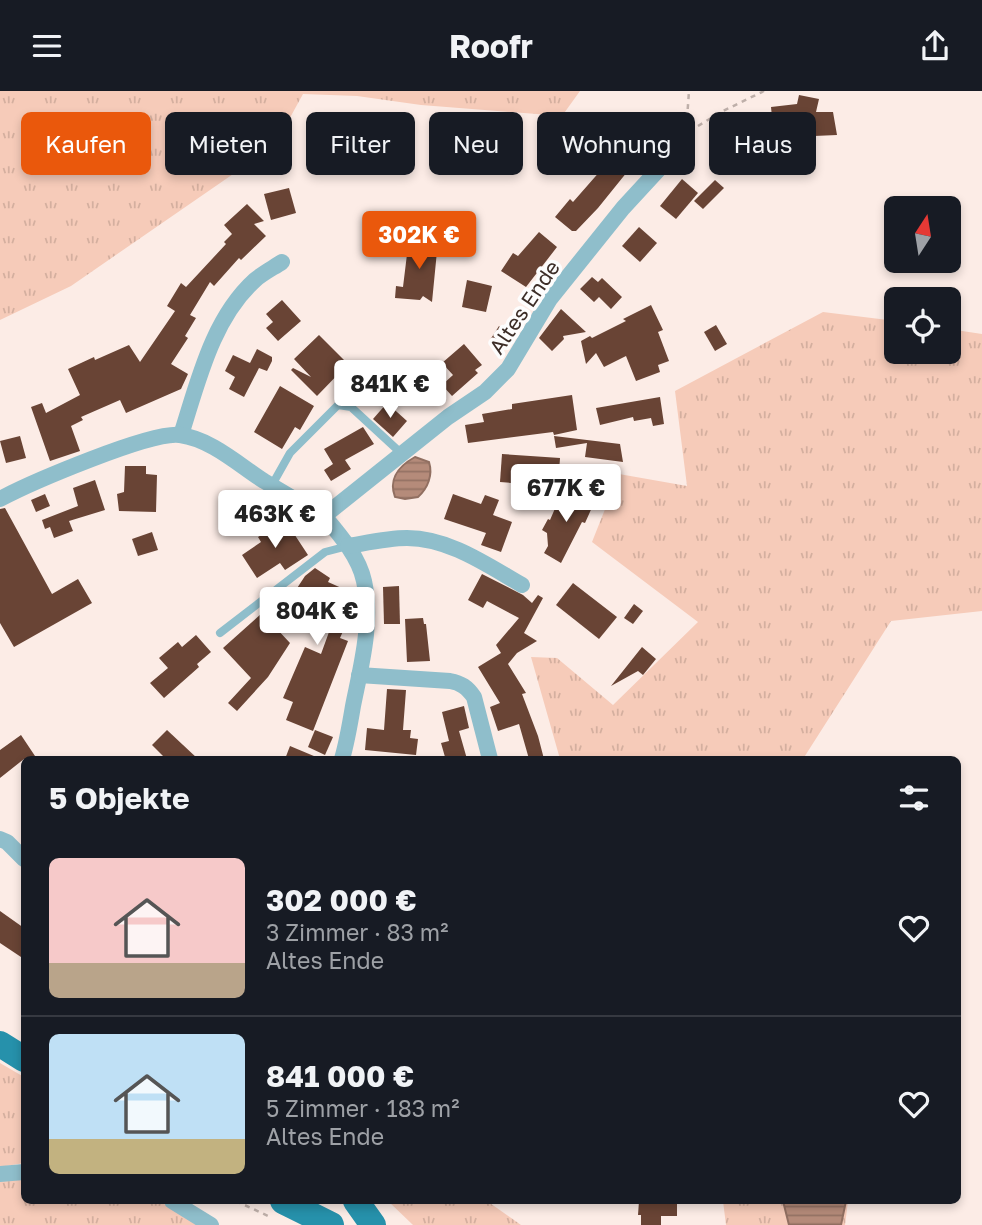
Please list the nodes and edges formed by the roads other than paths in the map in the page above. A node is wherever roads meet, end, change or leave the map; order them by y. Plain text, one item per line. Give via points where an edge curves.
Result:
1 (653, 175) edge
2 (282, 262) dead end
3 (181, 435) junction
4 (402, 454) junction
5 (272, 485) junction
6 (0, 499) edge
7 (324, 516) junction
8 (348, 546) junction
9 (522, 585) dead end
10 (220, 633) dead end
11 (359, 675) junction
12 (343, 756) edge
13 (489, 756) edge
14 (0, 839) edge
15 (21, 856) edge
16 (0, 1044) edge
17 (21, 1057) edge
18 (21, 1172) edge
19 (0, 1174) edge
20 (177, 1204) edge
21 (358, 1204) edge
22 (279, 1210) edge
23 (211, 1225) edge
24 (331, 1225) edge
25 (373, 1225) edge

1 - 4 street, Altes Ende via 550,299 508,369 485,392
2 - 3 street via 257,277 224,319
3 - 5 street via 211,447
3 - 6 street via 151,438
4 - 5 lane via 351,407 338,405 290,453
4 - 7 street, Altes Ende
5 - 7 street
7 - 8 street
8 - 9 street via 407,538 441,544
8 - 10 lane via 325,552
8 - 11 street via 364,580 365,645
11 - 12 street
11 - 13 street via 460,683 474,697
14 - 15 street
16 - 17 main road
18 - 19 street
20 - 23 street
21 - 25 main road
22 - 24 main road

